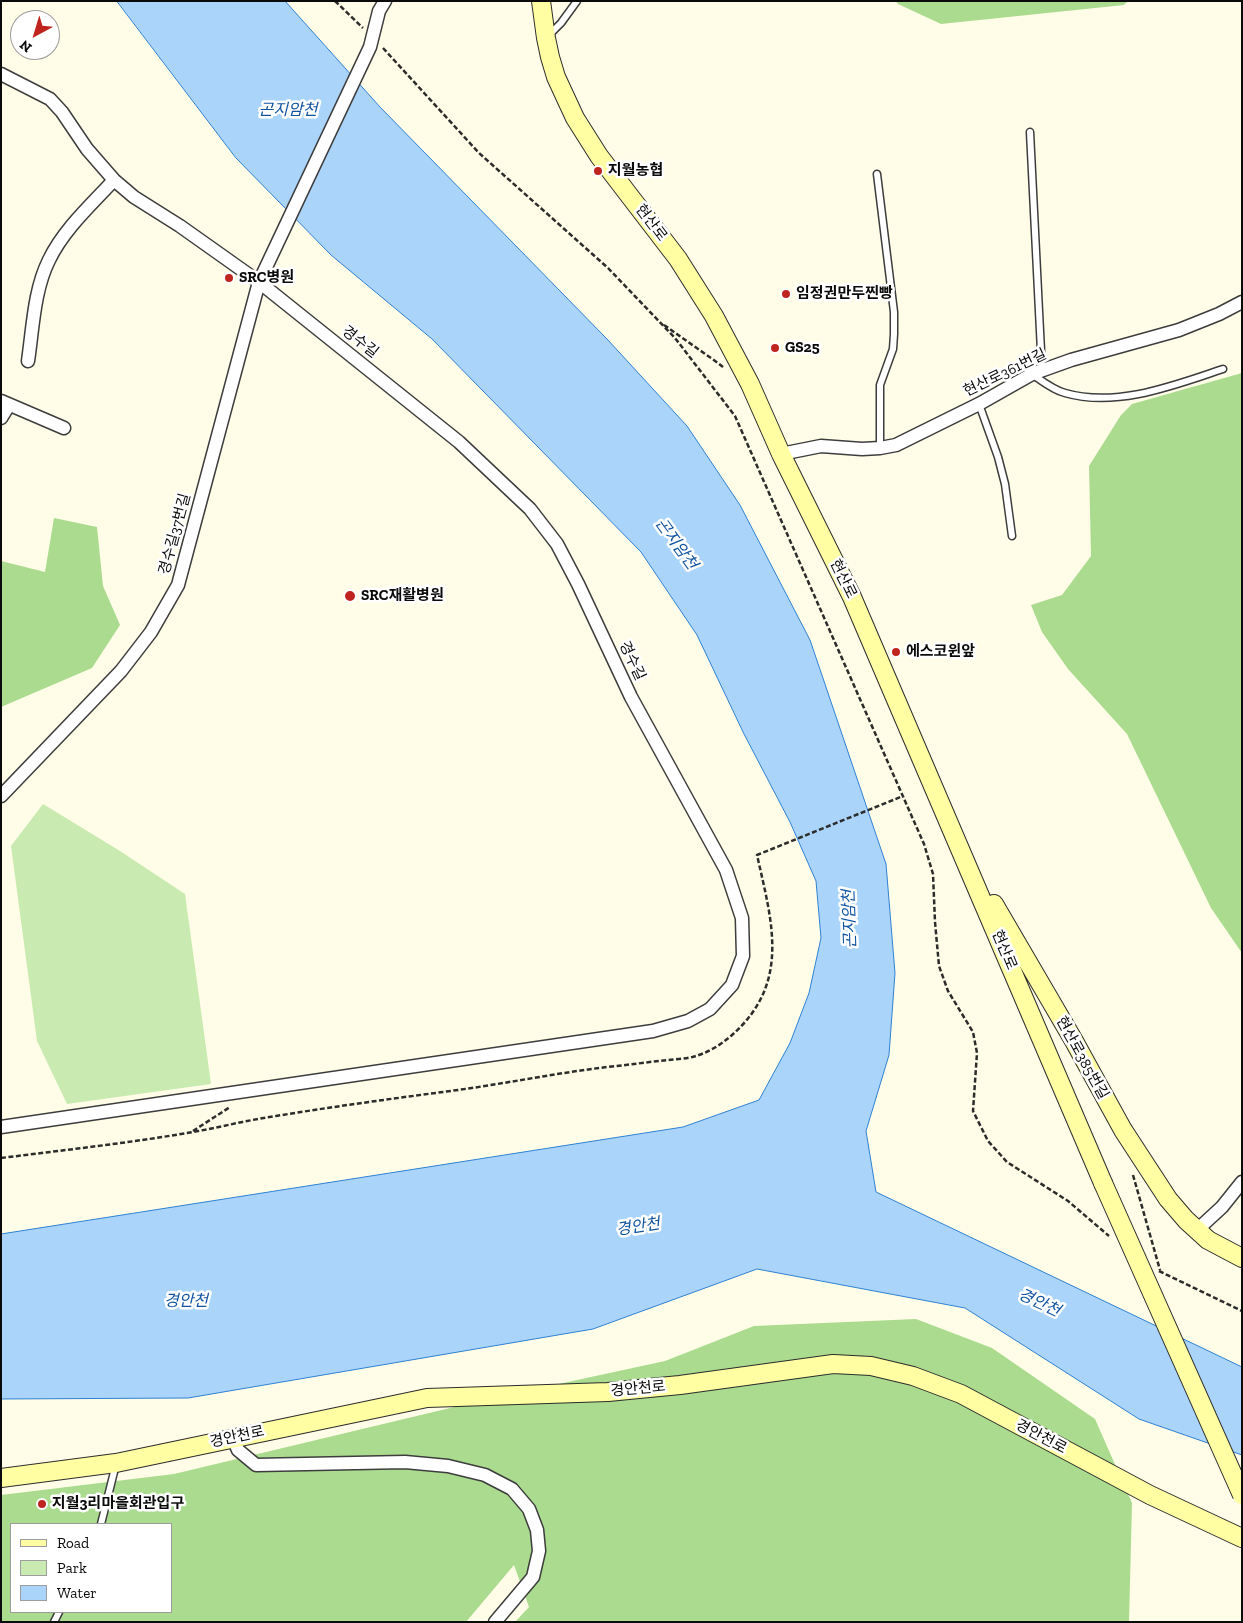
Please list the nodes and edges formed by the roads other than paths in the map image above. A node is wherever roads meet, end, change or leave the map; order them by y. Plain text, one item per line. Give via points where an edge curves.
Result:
1 (385, 1) edge
2 (541, 1) edge
3 (577, 1) edge
4 (546, 38) junction
5 (1, 74) edge
6 (1030, 132) dead end
7 (877, 174) dead end
8 (114, 180) junction
9 (259, 282) junction
10 (1242, 302) edge
11 (28, 360) dead end
12 (1223, 369) dead end
13 (1037, 373) junction
14 (5, 403) edge
15 (979, 404) junction
16 (1, 418) edge
17 (64, 428) dead end
18 (880, 448) junction
19 (781, 454) junction
20 (1012, 536) dead end
21 (1, 796) edge
22 (953, 832) junction
23 (1, 1127) edge
24 (1242, 1182) edge
25 (1198, 1230) junction
26 (1242, 1258) edge
27 (233, 1438) junction
28 (116, 1463) junction
29 (1, 1478) edge
30 (1242, 1495) edge
31 (101, 1523) edge
32 (1242, 1538) edge
33 (495, 1622) edge

1 - 9 street, 경수길37번길 via 379,11 372,42
2 - 4 street, 현산로
3 - 4 lane
4 - 19 street, 현산로 via 556,77 575,118 704,300 750,384
5 - 8 street, 경수길 via 50,99
6 - 13 lane
7 - 18 lane via 894,312 893,349 880,385
8 - 9 street, 경수길
8 - 11 street via 60,240 48,260 39,286
9 - 21 street, 경수길37번길 via 178,585 151,632 121,671
9 - 23 street, 경수길 via 459,442 530,509 557,544 632,697 726,870 742,918 743,956 732,985 710,1010 688,1021 653,1031
10 - 13 street, 현산로361번길 via 1179,330 1071,360
12 - 13 lane via 1168,388 1108,398 1064,393
13 - 15 street, 현산로361번길
14 - 16 street
14 - 17 street
15 - 18 street, 현산로361번길 via 896,445
15 - 20 lane via 1005,484
18 - 19 street, 현산로361번길 via 821,446
19 - 22 street, 현산로 via 852,597
22 - 25 street, 현산로385번길 via 1122,1130 1168,1199
22 - 30 street, 현산로, bridge
24 - 25 street
25 - 26 street, 현산로385번길 via 1208,1240
27 - 28 street, 경안천로
27 - 32 street, 경안천로 via 427,1398 608,1392 833,1364 871,1366 962,1394 1150,1495
27 - 33 street via 238,1450 256,1465 405,1462 448,1466 485,1475 512,1489 529,1509 537,1530 539,1551 533,1578
28 - 29 street, 경안천로
28 - 31 lane

